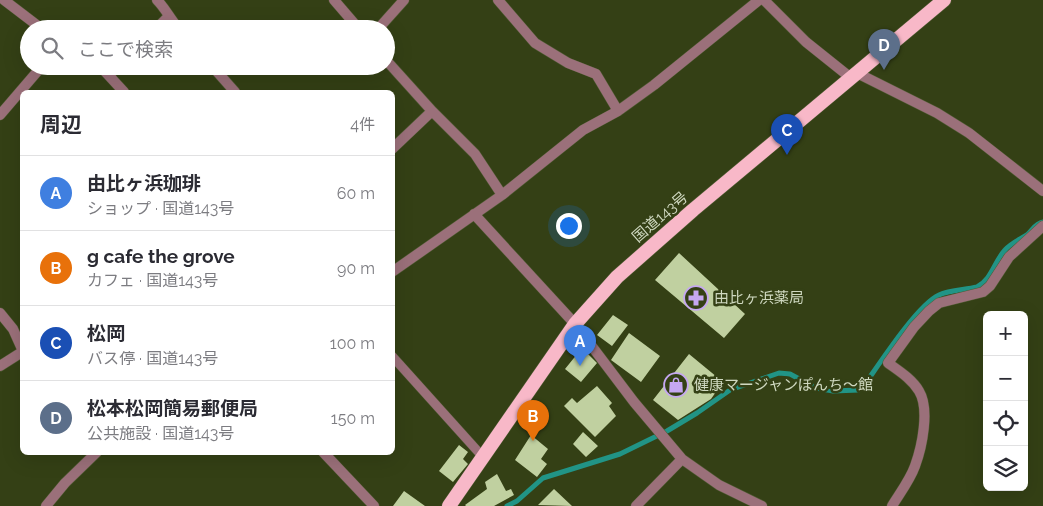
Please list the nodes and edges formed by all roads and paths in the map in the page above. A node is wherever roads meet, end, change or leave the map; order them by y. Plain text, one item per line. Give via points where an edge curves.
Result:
1 (4, 0) edge
2 (157, 0) edge
3 (334, 0) edge
4 (404, 0) edge
5 (498, 0) edge
6 (759, 0) edge
7 (764, 0) edge
8 (944, 0) edge
9 (168, 17) junction
10 (30, 20) edge
11 (165, 20) edge
12 (171, 20) edge
13 (351, 20) edge
14 (386, 20) edge
15 (395, 70) edge
16 (34, 75) edge
17 (109, 75) edge
18 (220, 75) edge
19 (854, 75) junction
20 (21, 90) edge
21 (122, 90) edge
22 (233, 90) edge
23 (20, 91) edge
24 (432, 111) junction
25 (618, 112) junction
26 (0, 114) edge
27 (395, 146) edge
28 (1043, 190) edge
29 (502, 195) junction
30 (474, 214) junction
31 (1043, 226) edge
32 (395, 270) edge
33 (0, 313) edge
34 (576, 324) junction
35 (20, 346) edge
36 (20, 352) edge
37 (395, 359) edge
38 (0, 366) edge
39 (94, 455) edge
40 (326, 455) edge
41 (482, 456) junction
42 (682, 459) junction
43 (46, 506) edge
44 (374, 506) edge
45 (448, 506) edge
46 (636, 506) edge
47 (762, 506) edge
48 (892, 506) edge

1 - 10 street
2 - 9 street via 167,10
3 - 13 street
4 - 14 street
5 - 25 street via 535,43 568,63 596,74
6 - 25 street
7 - 19 street via 806,42
8 - 19 highway, 国道143号
9 - 11 street
9 - 12 street
15 - 24 street
16 - 20 street
17 - 21 street
18 - 22 street
19 - 28 street via 937,113 969,133
19 - 34 highway, 国道143号 via 617,277
23 - 26 street
24 - 27 street
24 - 29 street via 475,154
25 - 29 street via 583,130
29 - 30 street
30 - 32 street
30 - 34 street
31 - 48 street via 1009,257 983,292 939,303 929,311 888,363 920,391 925,418 915,467
33 - 35 street
34 - 41 highway, 国道143号
34 - 42 street via 634,402
36 - 38 street
37 - 41 lane
39 - 43 street
40 - 44 street
41 - 45 highway, 国道143号
42 - 46 street
42 - 47 street via 719,485

